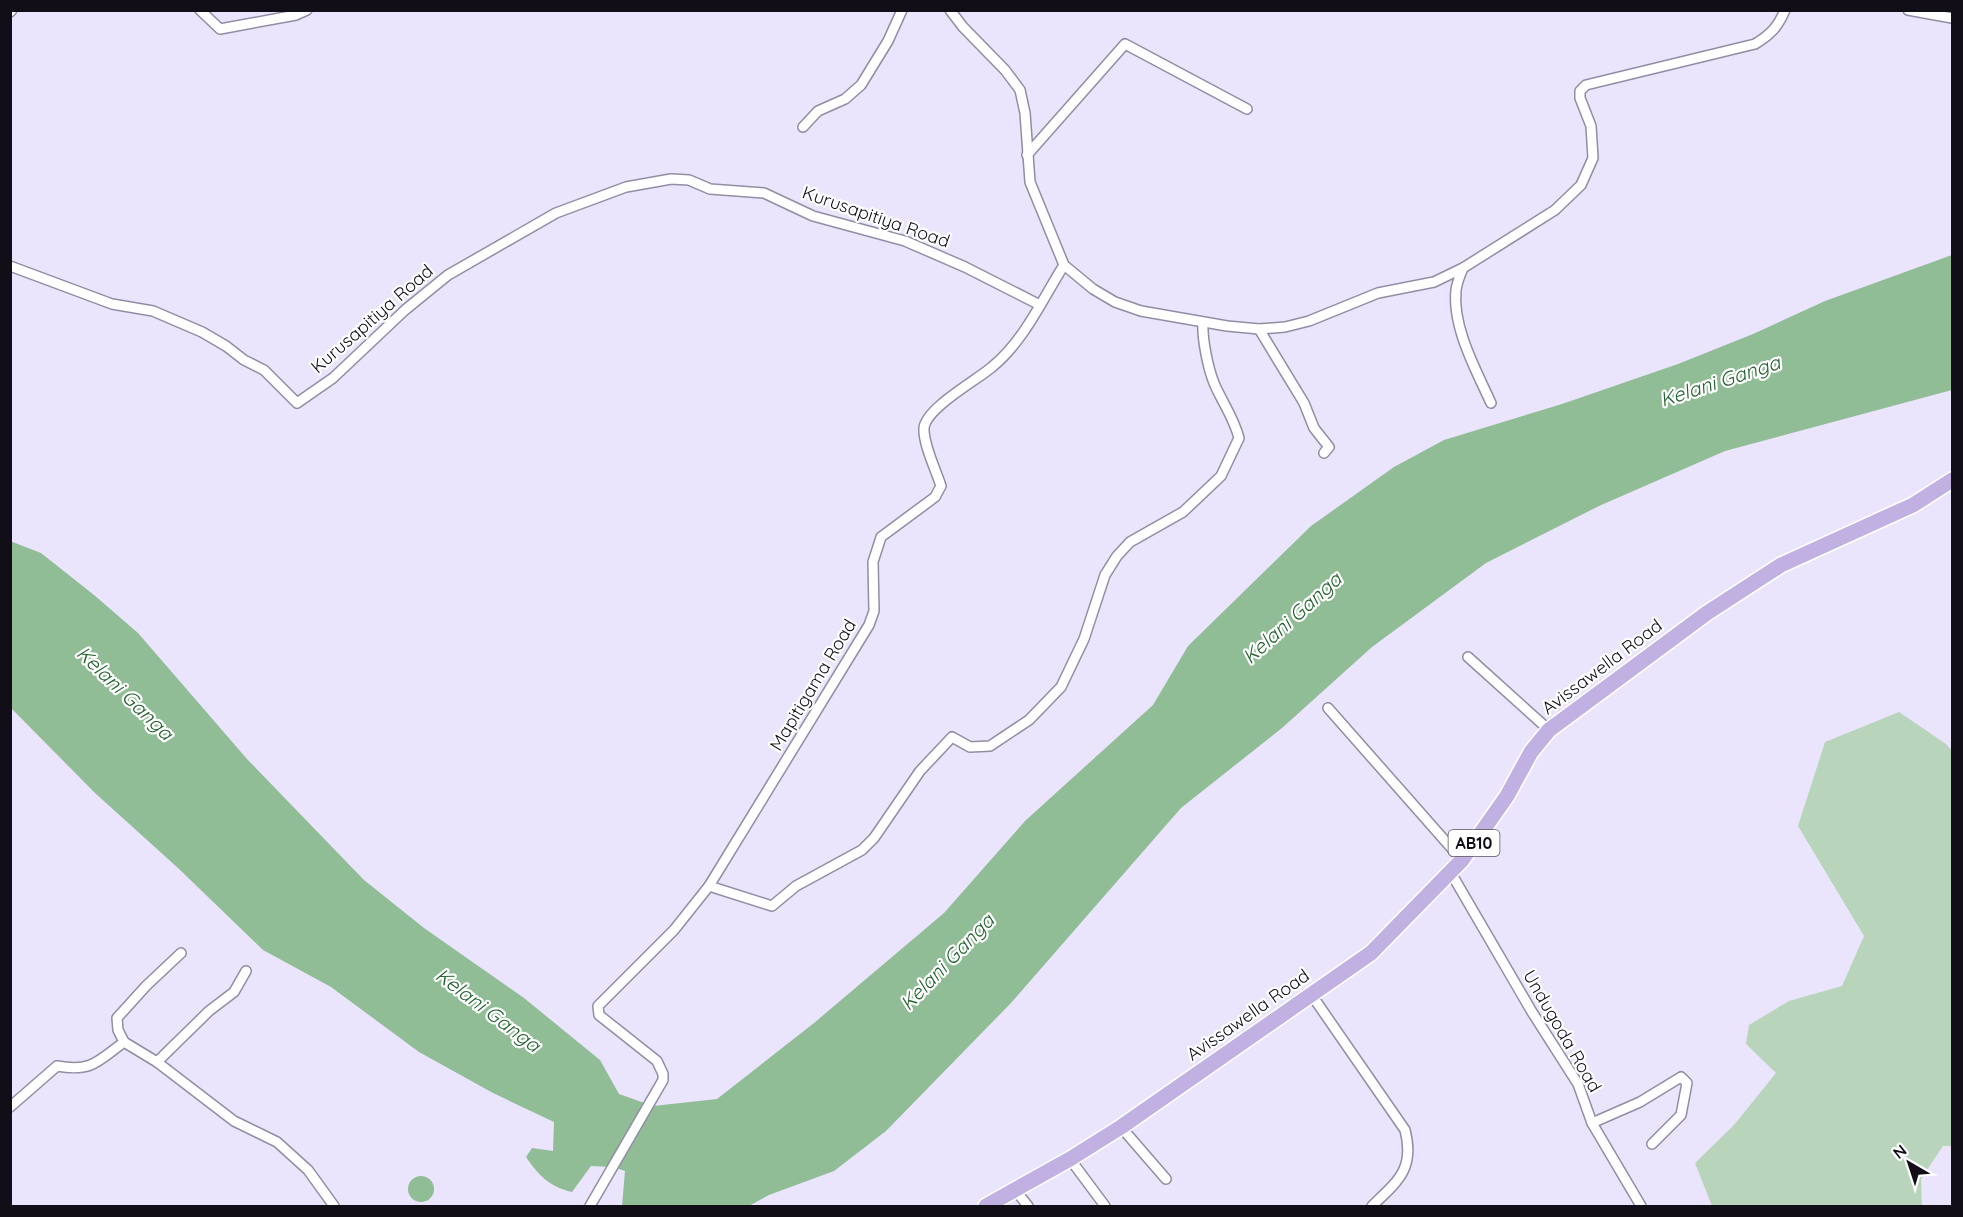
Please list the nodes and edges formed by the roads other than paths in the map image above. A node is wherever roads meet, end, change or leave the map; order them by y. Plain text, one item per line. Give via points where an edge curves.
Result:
1 (200, 10) edge
2 (308, 10) edge
3 (902, 10) edge
4 (950, 10) edge
5 (1785, 10) edge
6 (1908, 10) edge
7 (1953, 18) edge
8 (1247, 109) dead end
9 (803, 127) dead end
10 (1028, 155) junction
11 (1064, 265) junction
12 (10, 266) edge
13 (1463, 268) junction
14 (1040, 305) junction
15 (1203, 323) junction
16 (1258, 329) junction
17 (1491, 403) dead end
18 (1323, 453) dead end
19 (1953, 480) edge
20 (1468, 657) dead end
21 (1328, 708) dead end
22 (1549, 730) junction
23 (1462, 860) junction
24 (1451, 873) junction
25 (709, 886) junction
26 (181, 953) dead end
27 (246, 971) dead end
28 (1311, 994) junction
29 (124, 1042) junction
30 (157, 1062) junction
31 (10, 1107) edge
32 (1593, 1123) junction
33 (1121, 1127) junction
34 (1652, 1144) dead end
35 (1070, 1159) junction
36 (1166, 1179) dead end
37 (1016, 1191) junction
38 (334, 1206) edge
39 (590, 1206) edge
40 (987, 1206) edge
41 (1028, 1206) edge
42 (1105, 1206) edge
43 (1372, 1206) edge
44 (1641, 1206) edge

1 - 2 street via 220,29
3 - 9 street via 861,85 845,99 818,111
4 - 10 street via 1020,90
5 - 13 street via 1778,26 1755,44 1586,85 1580,98 1591,126 1593,158 1581,186 1555,210
6 - 7 street
8 - 10 street via 1125,44
10 - 11 street via 1030,182
11 - 14 street, Mapitigama Road
11 - 15 street via 1115,302
12 - 14 street, Kurusapitiya Road via 112,304 153,311 202,332 264,370 297,403 333,378 448,274 556,213 626,187 671,179 689,180 710,189 764,193 813,216 905,242
13 - 16 street via 1434,282 1378,293 1309,321
13 - 17 street via 1456,290 1457,311 1465,344
14 - 25 street, Mapitigama Road via 1015,345 932,413 924,427 941,486 935,497 881,537 873,562 874,611 869,625
15 - 16 street
15 - 25 street via 1214,381 1239,438 1221,476 1183,512 1130,542 1117,556 1105,575 1084,639 1061,687 1029,720 990,746 970,747 952,737 920,771 862,850 796,886 772,906
16 - 18 street via 1304,403 1314,428 1329,447
19 - 22 main road, Avissawella Road / AB10 via 1914,505 1781,565 1707,613
20 - 22 street
21 - 23 street
22 - 23 main road, Avissawella Road / AB10
23 - 24 main road, Avissawella Road / AB10
24 - 28 main road, Avissawella Road / AB10 via 1371,953
24 - 32 street, Undugoda Road via 1578,1084
25 - 39 street, Mapitigama Road via 674,930 598,1006 599,1015 657,1061 663,1080
26 - 29 street via 117,1018
27 - 30 street via 234,992
28 - 33 main road, Avissawella Road / AB10
28 - 43 street via 1405,1130 1409,1147 1402,1175
29 - 30 street
29 - 31 street via 93,1065 76,1069 57,1066
30 - 38 street via 234,1121 277,1142 308,1170
32 - 34 street via 1640,1102 1681,1077 1687,1083 1681,1115
32 - 44 street, Undugoda Road
33 - 35 main road, Avissawella Road / AB10
33 - 36 street
35 - 37 main road, Avissawella Road / AB10
35 - 42 street
37 - 40 main road, Avissawella Road / AB10
37 - 41 street

